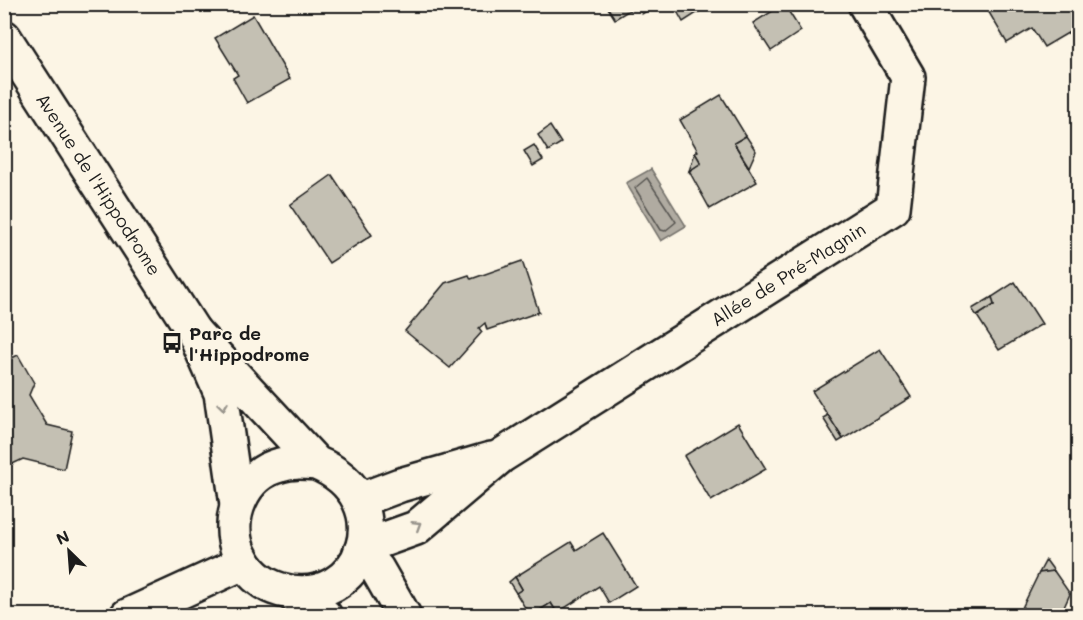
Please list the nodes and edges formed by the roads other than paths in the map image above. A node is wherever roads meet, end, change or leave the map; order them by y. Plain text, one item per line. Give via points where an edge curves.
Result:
1 (864, 4) edge
2 (4, 37) edge
3 (194, 332) junction
4 (501, 456) junction
5 (316, 463) junction
6 (360, 500) junction
7 (237, 505) junction
8 (362, 549) junction
9 (243, 562) junction
10 (291, 593) junction
11 (127, 615) edge
12 (325, 615) edge
13 (404, 615) edge

1 - 4 main road, Allée de Pré-Magnin via 908,77 893,208
2 - 3 main road, Avenue de l'Hippodrome
3 - 5 main road, Avenue de l'Hippodrome
3 -> 7 main road, Avenue de l'Hippodrome via 220,393
4 - 6 main road, Allée de Pré-Magnin
8 -> 4 main road, Allée de Pré-Magnin via 416,528
5 - 6 main road via 349,483
5 - 7 main road via 297,461 260,474
6 - 8 main road via 366,531
7 - 9 main road via 233,524 235,544
8 - 10 main road via 351,570 333,584 313,592
8 - 13 main road
9 - 10 main road via 272,588
9 - 11 main road
10 - 12 main road

